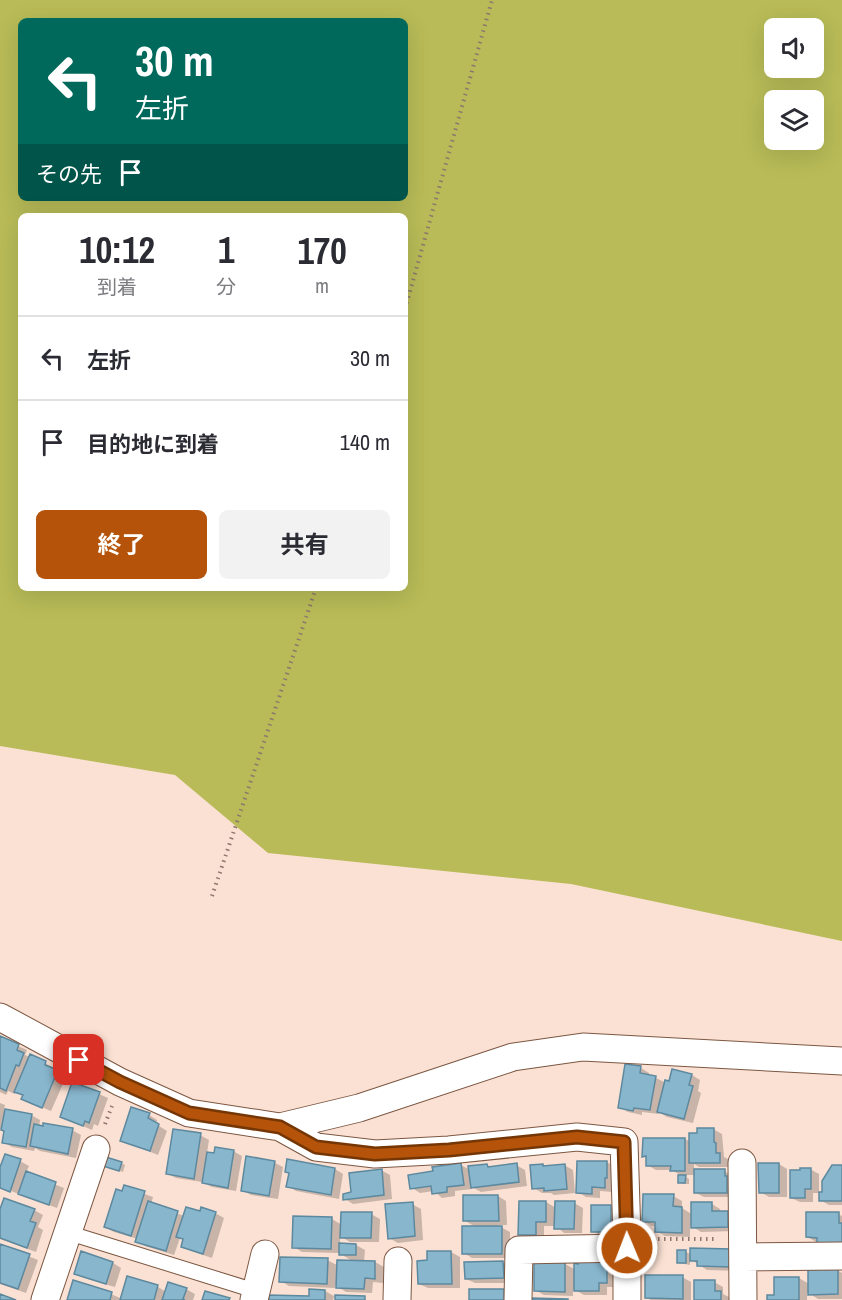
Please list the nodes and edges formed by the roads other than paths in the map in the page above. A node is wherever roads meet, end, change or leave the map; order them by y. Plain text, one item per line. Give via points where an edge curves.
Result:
1 (0, 1017) edge
2 (842, 1060) edge
3 (280, 1127) junction
4 (96, 1149) dead end
5 (742, 1163) dead end
6 (69, 1233) junction
7 (627, 1243) junction
8 (743, 1248) junction
9 (265, 1254) dead end
10 (842, 1256) edge
11 (398, 1262) dead end
12 (255, 1296) edge
13 (45, 1300) edge
14 (397, 1300) edge
15 (518, 1300) edge
16 (627, 1300) edge
17 (743, 1300) edge

1 - 3 street via 120,1082 189,1113
2 - 3 street via 583,1047 513,1057 358,1108
3 - 7 street via 316,1147 375,1154 577,1137 624,1142
4 - 6 street
5 - 8 street
6 - 12 lane
6 - 13 street
7 - 15 street via 519,1250
7 - 16 street
8 - 10 street
8 - 17 street
9 - 12 street
11 - 14 street

